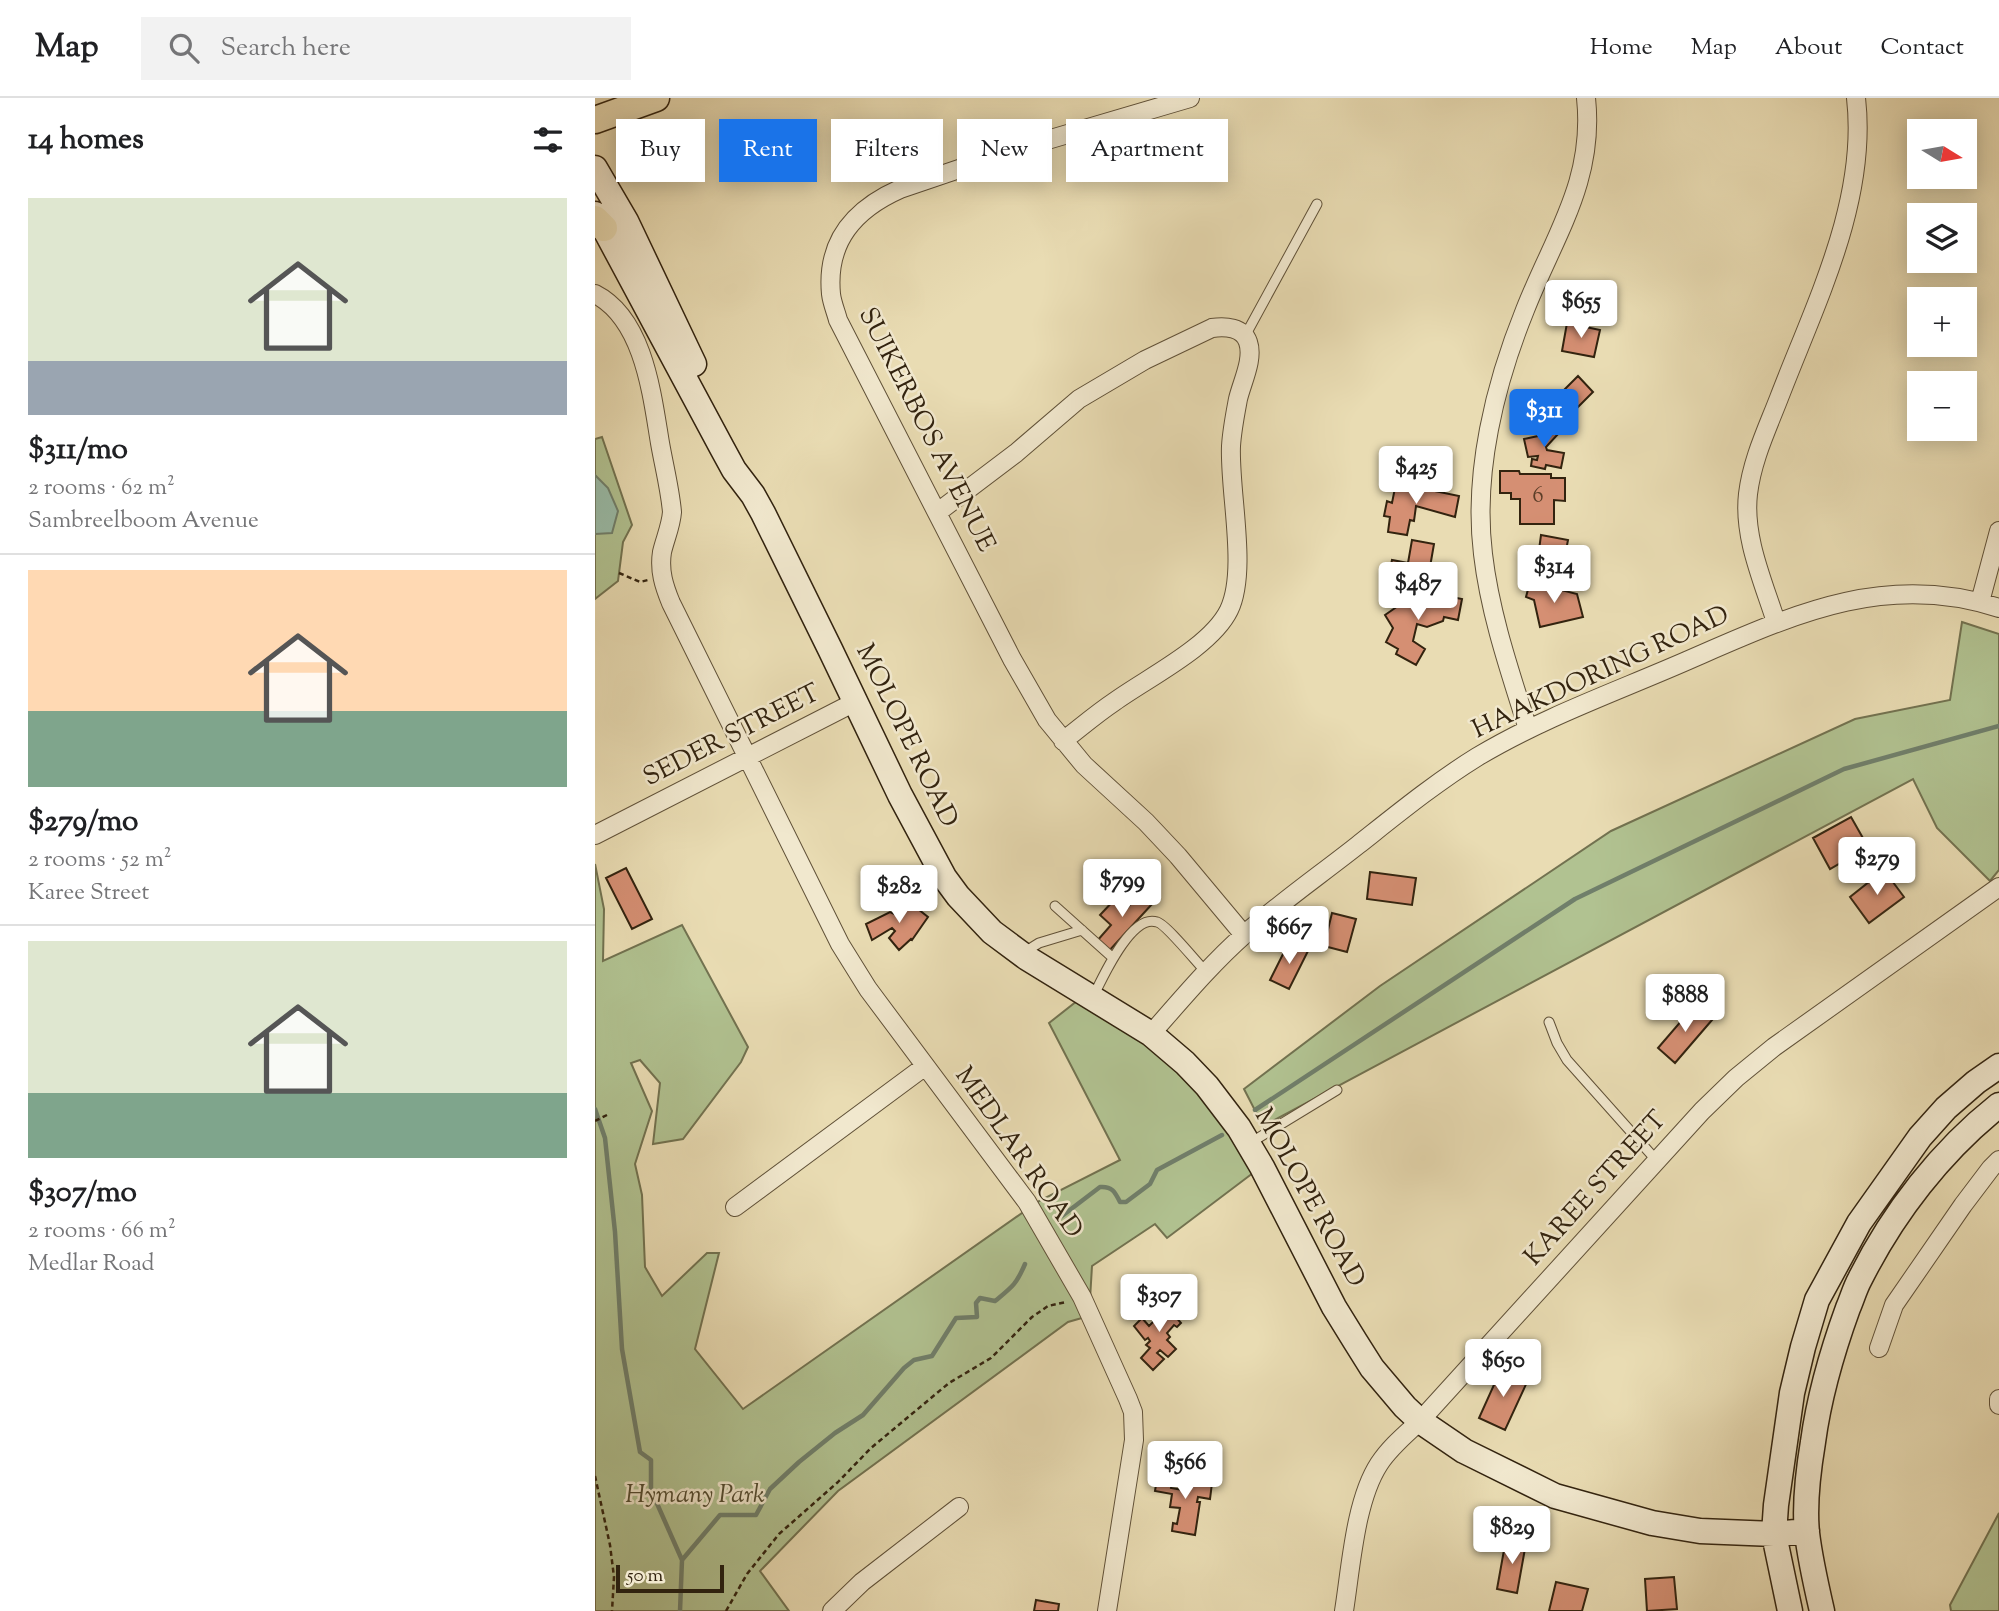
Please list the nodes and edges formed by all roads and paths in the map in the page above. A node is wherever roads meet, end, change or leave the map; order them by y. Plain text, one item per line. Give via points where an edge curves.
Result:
1 (656, 98) edge
2 (1190, 98) edge
3 (1587, 98) edge
4 (1856, 98) edge
5 (595, 120) edge
6 (595, 168) edge
7 (1317, 204) dead end
8 (598, 221) edge
9 (595, 294) edge
10 (1245, 336) junction
11 (753, 495) junction
12 (938, 512) junction
13 (1999, 531) edge
14 (619, 573) dead end
15 (661, 576) junction
16 (1980, 602) junction
17 (1999, 608) edge
18 (1776, 622) junction
19 (855, 702) junction
20 (1528, 729) junction
21 (1063, 741) junction
22 (748, 758) junction
23 (595, 835) edge
24 (1999, 887) edge
25 (1055, 906) dead end
26 (1082, 930) junction
27 (1244, 935) junction
28 (1021, 954) junction
29 (1113, 958) junction
30 (1207, 973) junction
31 (1092, 999) junction
32 (1549, 1022) dead end
33 (1151, 1034) junction
34 (1999, 1066) edge
35 (924, 1067) junction
36 (1337, 1090) dead end
37 (1999, 1105) edge
38 (607, 1115) dead end
39 (595, 1121) edge
40 (1248, 1144) junction
41 (1999, 1160) edge
42 (1657, 1161) junction
43 (735, 1207) dead end
44 (1083, 1297) junction
45 (1879, 1348) dead end
46 (1999, 1399) edge
47 (1999, 1405) edge
48 (1420, 1421) junction
49 (595, 1476) edge
50 (959, 1507) dead end
51 (1807, 1531) junction
52 (1775, 1534) junction
53 (612, 1611) edge
54 (726, 1611) edge
55 (832, 1611) edge
56 (1107, 1611) edge
57 (1344, 1611) edge
58 (1790, 1611) edge
59 (1822, 1611) edge

1 - 5 main road
2 - 12 street, SUIKERBOS AVENUE via 900,189 861,212 848,226 831,275 838,320
3 - 20 street via 1581,178 1513,343 1485,451 1482,551 1498,630
4 - 18 street via 1859,134 1849,208 1760,448 1748,495 1751,545
6 - 11 street, MOLOPE ROAD via 626,221 739,451
7 - 10 lane
8 - 11 street, MOLOPE ROAD via 734,470
9 - 15 street via 611,304 626,323 654,398 672,512
10 - 12 street via 1231,327 1212,328 1102,384
10 - 21 street via 1249,355 1231,448 1236,580 1229,610 1191,650
11 - 19 street, MOLOPE ROAD
12 - 21 street, SUIKERBOS AVENUE via 1033,697
13 - 16 street
14 - 15 path via 640,582
15 - 22 street, MEDLAR ROAD
16 - 17 street, HAAKDORING ROAD
16 - 18 street, HAAKDORING ROAD via 1881,595
18 - 20 street, HAAKDORING ROAD
19 - 22 street, SEDER STREET
19 - 28 street, MOLOPE ROAD via 944,877 974,914
20 - 27 street, HAAKDORING ROAD via 1441,782
21 - 27 street, SUIKERBOS AVENUE via 1178,856
22 - 23 street, SEDER STREET
22 - 35 street, MEDLAR ROAD via 840,944
24 - 42 street, KAREE STREET via 1774,1047 1702,1111
25 - 26 lane
26 - 28 lane via 1039,943
26 - 29 lane
27 - 30 street, HAAKDORING ROAD
28 - 31 street, MOLOPE ROAD
29 - 30 lane via 1143,923 1157,921
29 - 31 lane
30 - 33 street, HAAKDORING ROAD
31 - 33 street, MOLOPE ROAD
32 - 42 lane via 1567,1060
33 - 40 street, MOLOPE ROAD via 1207,1086
34 - 52 street via 1946,1108 1920,1137 1860,1223 1817,1300 1792,1393 1778,1478
35 - 43 street
35 - 44 street, MEDLAR ROAD via 1027,1202
36 - 40 lane
37 - 51 street via 1932,1169 1859,1280 1817,1409 1808,1474
38 - 39 path
40 - 48 street, MOLOPE ROAD via 1355,1341 1388,1388
41 - 45 street via 1894,1305
42 - 48 street, KAREE STREET
44 - 54 path via 1048,1306 1032,1317 991,1358 949,1383 871,1448 779,1534 747,1574
44 - 56 street, MEDLAR ROAD via 1128,1399 1134,1424
46 - 47 street
48 - 52 street, MOLOPE ROAD via 1464,1451 1555,1496 1652,1523 1700,1531
48 - 57 street, KAREE STREET via 1391,1448 1370,1480 1360,1512
49 - 53 path via 610,1545
50 - 55 street
51 - 52 street, MOLOPE ROAD
51 - 59 street
52 - 58 street

